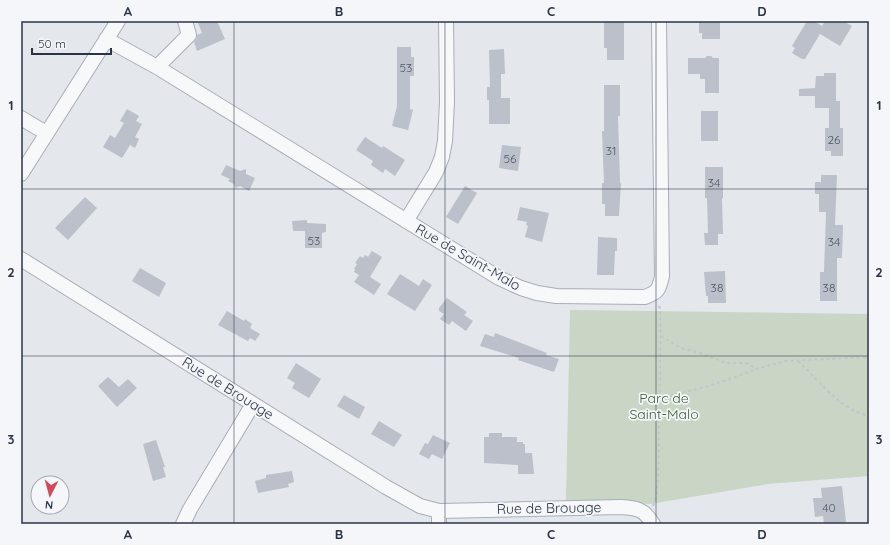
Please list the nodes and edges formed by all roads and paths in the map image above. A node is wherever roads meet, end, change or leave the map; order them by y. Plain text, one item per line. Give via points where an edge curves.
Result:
1 (118, 21) edge
2 (185, 21) edge
3 (446, 21) edge
4 (659, 21) edge
5 (106, 39) junction
6 (157, 67) junction
7 (21, 118) edge
8 (46, 133) junction
9 (21, 174) edge
10 (406, 221) junction
11 (21, 259) edge
12 (654, 293) junction
13 (661, 336) junction
14 (869, 357) edge
15 (797, 361) junction
16 (757, 368) junction
17 (659, 399) junction
18 (253, 404) junction
19 (869, 416) edge
20 (439, 517) edge
21 (651, 520) edge
22 (182, 524) edge

1 - 5 street
2 - 6 street via 189,35
3 - 10 street via 447,102 442,156 436,172
4 - 12 street via 662,276 660,287
5 - 6 street, Rue de Saint-Malo
5 - 8 street
6 - 10 street, Rue de Saint-Malo
7 - 8 street
8 - 9 street
10 - 12 street, Rue de Saint-Malo via 499,278 537,293 556,296 627,297 644,297
11 - 18 street, Rue de Brouage
12 - 13 path via 660,308
13 - 16 path via 680,348 726,363 746,363
13 - 17 path
14 - 15 path
15 - 16 path via 785,361
15 - 19 path via 851,409
16 - 17 path via 712,385
17 - 21 path via 656,500
18 - 20 street, Rue de Brouage via 386,488
18 - 22 street
20 - 21 street, Rue de Brouage via 621,507 641,510

